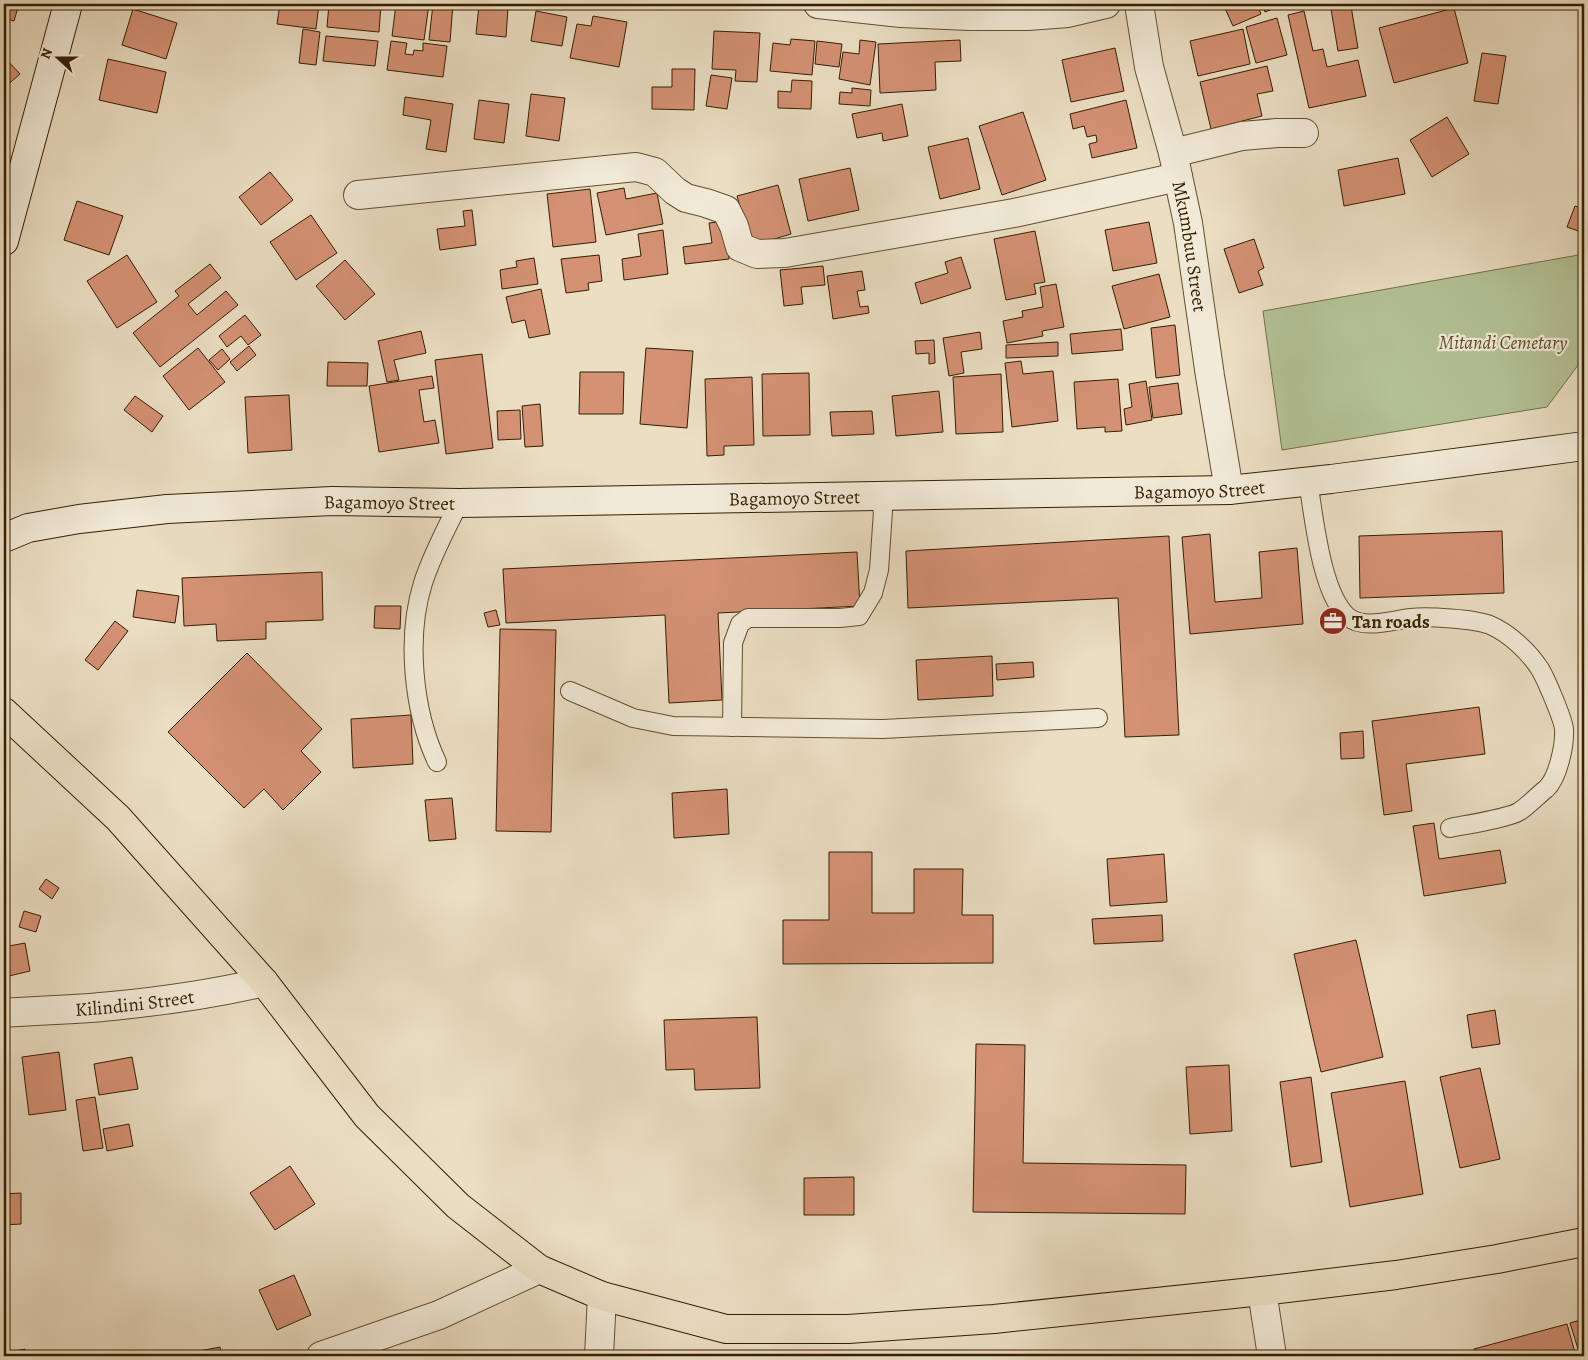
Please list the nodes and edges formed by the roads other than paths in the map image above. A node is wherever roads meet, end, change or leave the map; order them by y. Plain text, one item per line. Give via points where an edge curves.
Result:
1 (68, 4) edge
2 (818, 4) edge
3 (1106, 4) edge
4 (1139, 4) edge
5 (1304, 133) dead end
6 (1176, 165) junction
7 (358, 195) dead end
8 (4, 241) edge
9 (1583, 449) edge
10 (1308, 482) junction
11 (1229, 490) junction
12 (878, 496) junction
13 (459, 503) junction
14 (4, 538) edge
15 (570, 690) dead end
16 (4, 712) edge
17 (1098, 718) dead end
18 (732, 727) junction
19 (438, 762) dead end
20 (1450, 828) dead end
21 (264, 982) junction
22 (4, 1013) edge
23 (1584, 1242) edge
24 (539, 1269) junction
25 (1262, 1291) junction
26 (602, 1296) junction
27 (321, 1356) edge
28 (599, 1356) edge
29 (1272, 1356) edge

1 - 8 street
2 - 3 street via 901,13 988,16 1068,13
4 - 6 street, Mkumbuu Street via 1149,67
5 - 6 street via 1242,136
6 - 7 street via 1014,213 757,254 740,246 726,210 686,198 654,172 636,167
6 - 11 street, Mkumbuu Street via 1188,223
9 - 10 street, Bagamoyo Street
10 - 11 street, Bagamoyo Street
10 - 20 lane via 1322,561 1340,609 1350,619 1368,624 1413,618 1449,618 1489,624 1518,644 1545,678 1564,728 1561,758 1550,785 1518,813
11 - 12 street, Bagamoyo Street
12 - 13 street, Bagamoyo Street
12 - 18 lane via 883,511 879,570 866,608 859,616 748,618 740,624 733,643
13 - 14 street, Bagamoyo Street via 332,501 167,508 28,528
13 - 19 lane via 424,582 414,641 416,687
15 - 18 lane via 633,718 673,726
16 - 21 highway via 118,818
17 - 18 lane via 882,729
21 - 22 street, Kilindini Street via 161,1001
21 - 24 highway via 367,1116 458,1206
23 - 25 highway via 1497,1259
24 - 26 highway
24 - 27 street via 439,1315
25 - 26 highway via 994,1319 839,1329 726,1329
25 - 29 street
26 - 28 street

